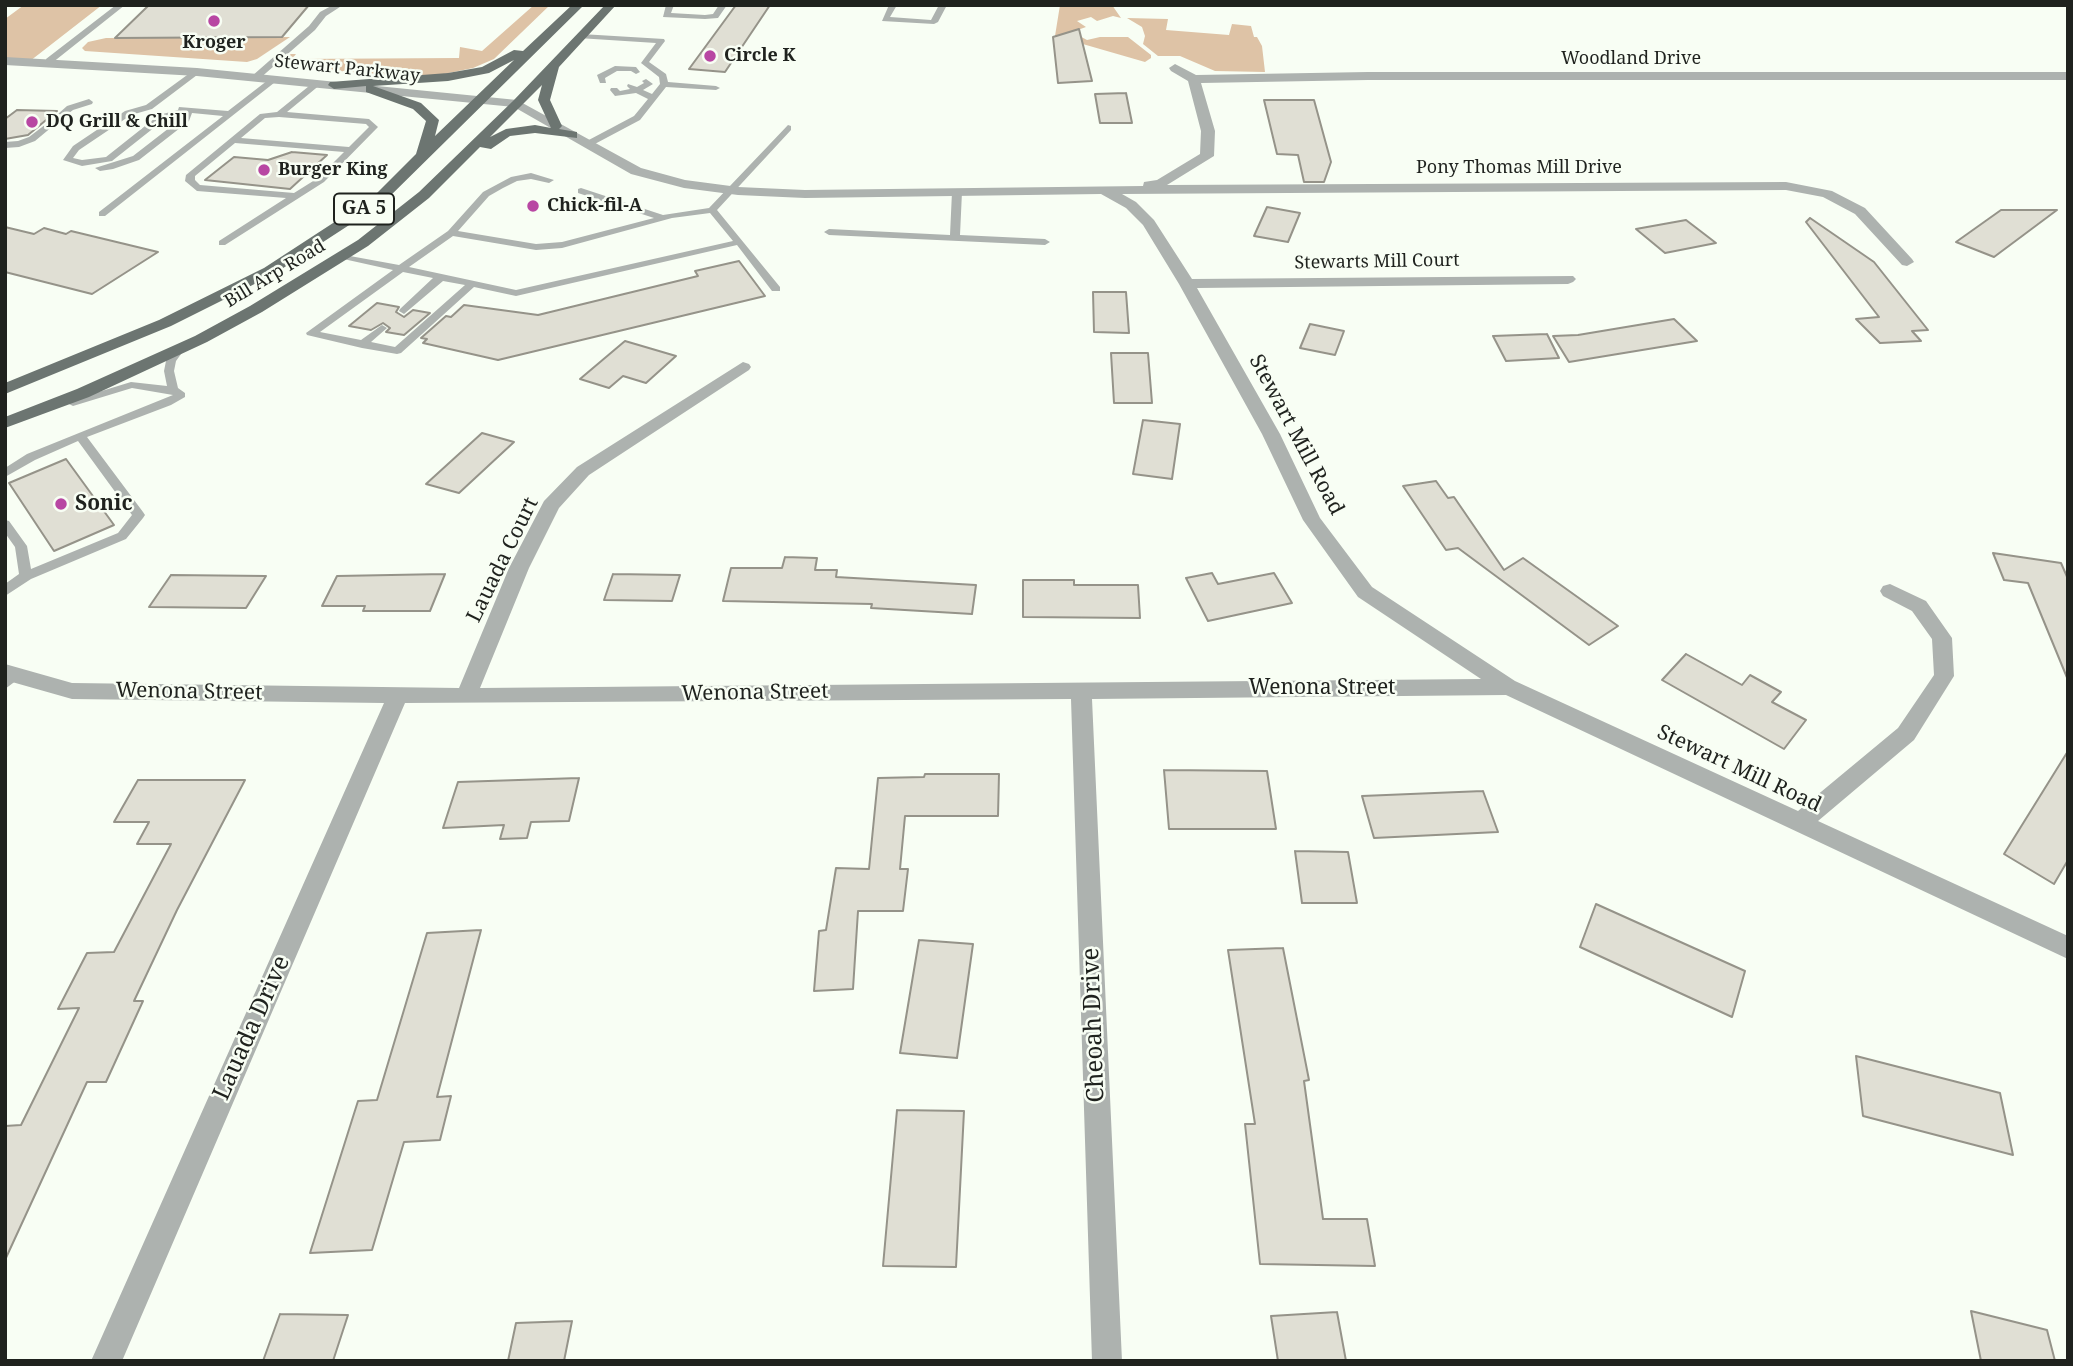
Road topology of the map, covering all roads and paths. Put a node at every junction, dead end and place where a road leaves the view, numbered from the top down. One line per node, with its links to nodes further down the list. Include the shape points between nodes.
1 (121, 5): 12 (lane)
2 (339, 5): 20 (lane, via 323,14)
3 (579, 5): 10 (main road, Bill Arp Road / GA 5)
4 (611, 5): 9 (main road, Bill Arp Road / GA 5)
5 (670, 5): 6 (lane, via 666,15 705,17 715,16)
6 (723, 5)
7 (893, 5): 8 (lane, via 886,19 934,22)
8 (943, 5)
9 (581, 36): 13 (main road, Bill Arp Road / GA 5); 14 (lane, via 661,41)
10 (541, 41): 27 (main road, via 485,70); 33 (main road, Bill Arp Road / GA 5)
11 (5, 61): 12 (street, Stewart Parkway)
12 (49, 61): 16 (street, Stewart Parkway)
13 (554, 63): 35 (main road, Bill Arp Road / GA 5); 43 (main road, via 544,100)
14 (645, 63): 17 (lane); 26 (lane, via 663,76)
15 (1175, 68): 22 (street)
16 (197, 72): 20 (street, Stewart Parkway); 36 (lane)
17 (617, 72): 18 (lane); 23 (lane, via 600,77)
18 (636, 72)
19 (2068, 76): 22 (street, Woodland Drive)
20 (255, 78): 21 (street, Stewart Parkway)
21 (275, 79): 25 (street, Stewart Parkway); 39 (lane)
22 (1194, 79): 51 (street, via 1208,131 1207,156 1161,183)
23 (603, 81)
24 (646, 81): 28 (lane, via 649,84)
25 (317, 83): 27 (street, Stewart Parkway); 40 (lane)
26 (664, 84): 29 (lane); 32 (lane)
27 (334, 85): 30 (street, Stewart Parkway)
28 (634, 88): 31 (lane, via 618,94); 32 (lane)
29 (716, 88)
30 (370, 89): 33 (street, Stewart Parkway); 48 (main road, via 417,106 433,120)
31 (614, 90)
32 (653, 98): 45 (lane, via 637,118)
33 (478, 100): 35 (street, Stewart Parkway); 48 (main road, Bill Arp Road / GA 5)
34 (89, 102): 38 (lane)
35 (517, 104): 43 (street); 55 (main road, Bill Arp Road / GA 5)
36 (149, 107): 37 (lane); 49 (lane, via 128,113 76,148 67,160)
37 (188, 109): 39 (lane); 49 (lane, via 162,117 109,159); 49 (lane, via 186,120 136,158 110,167 82,169)
38 (62, 114)
39 (231, 114): 58 (lane)
40 (279, 114): 44 (lane, via 263,116); 47 (lane, via 369,122 374,127)
41 (50, 124): 46 (lane, via 32,139)
42 (788, 128): 53 (lane)
43 (564, 130): 45 (street); 55 (main road, via 534,128 506,133)
44 (233, 140): 47 (lane); 56 (lane, via 191,175 197,188)
45 (589, 144): 53 (street, via 636,171)
46 (5, 145)
47 (351, 150): 56 (lane, via 321,180)
48 (423, 155): 79 (main road, Bill Arp Road / GA 5, via 378,200 269,271 165,323)
49 (82, 163)
50 (549, 180): 61 (lane, via 531,176 500,186 486,194)
51 (1104, 190): 54 (street); 67 (street, Pony Thomas Mill Drive, via 1786,186 1827,194 1860,211); 72 (street, Stewart Mill Road, via 1131,205 1149,223)
52 (581, 191): 59 (lane)
53 (732, 191): 54 (street); 57 (lane)
54 (957, 192): 62 (lane)
55 (424, 195): 66 (main road, Bill Arp Road / GA 5)
56 (295, 196): 65 (lane)
57 (712, 211): 59 (lane); 63 (lane)
58 (102, 214)
59 (664, 218): 61 (lane, via 537,247)
60 (829, 232): 62 (lane)
61 (451, 233): 68 (lane)
62 (955, 238): 64 (lane)
63 (740, 242): 71 (lane, via 516,293); 73 (lane)
64 (1045, 242)
65 (222, 243)
66 (342, 256): 68 (lane); 77 (main road, Bill Arp Road / GA 5)
67 (1907, 262)
68 (403, 269): 69 (lane); 76 (lane, via 311,333)
69 (441, 277): 71 (lane); 74 (lane)
70 (1567, 279): 72 (street, Stewarts Mill Court)
71 (472, 284): 76 (lane, via 397,351)
72 (1187, 284): 89 (street, Stewart Mill Road, via 1271,434 1312,520 1365,592)
73 (776, 289)
74 (404, 311)
75 (382, 328): 76 (lane)
76 (362, 345)
77 (178, 350): 80 (lane, via 169,371); 81 (main road, Bill Arp Road / GA 5)
78 (743, 367): 92 (street, Lauada Court, via 583,471 551,505 519,568)
79 (5, 389)
80 (173, 390): 81 (lane, via 131,385); 82 (lane, via 181,395)
81 (5, 425)
82 (80, 436): 83 (lane); 85 (lane, via 139,514 122,536)
83 (5, 473)
84 (5, 524): 85 (lane, via 21,547)
85 (26, 576): 86 (lane)
86 (5, 590)
87 (1890, 591): 93 (street, via 1919,606 1942,638 1944,676 1906,734)
88 (8, 678): 91 (street, Wenona Street, via 72,691)
89 (1508, 687): 90 (street, Wenona Street); 93 (street, Stewart Mill Road)
90 (1081, 690): 92 (street, Wenona Street); 96 (street, Cheoah Drive)
91 (397, 695): 92 (street, Wenona Street); 95 (street, Lauada Drive)
92 (466, 696)
93 (1801, 822): 94 (street, Stewart Mill Road)
94 (2068, 948)
95 (106, 1361)
96 (1107, 1361)

